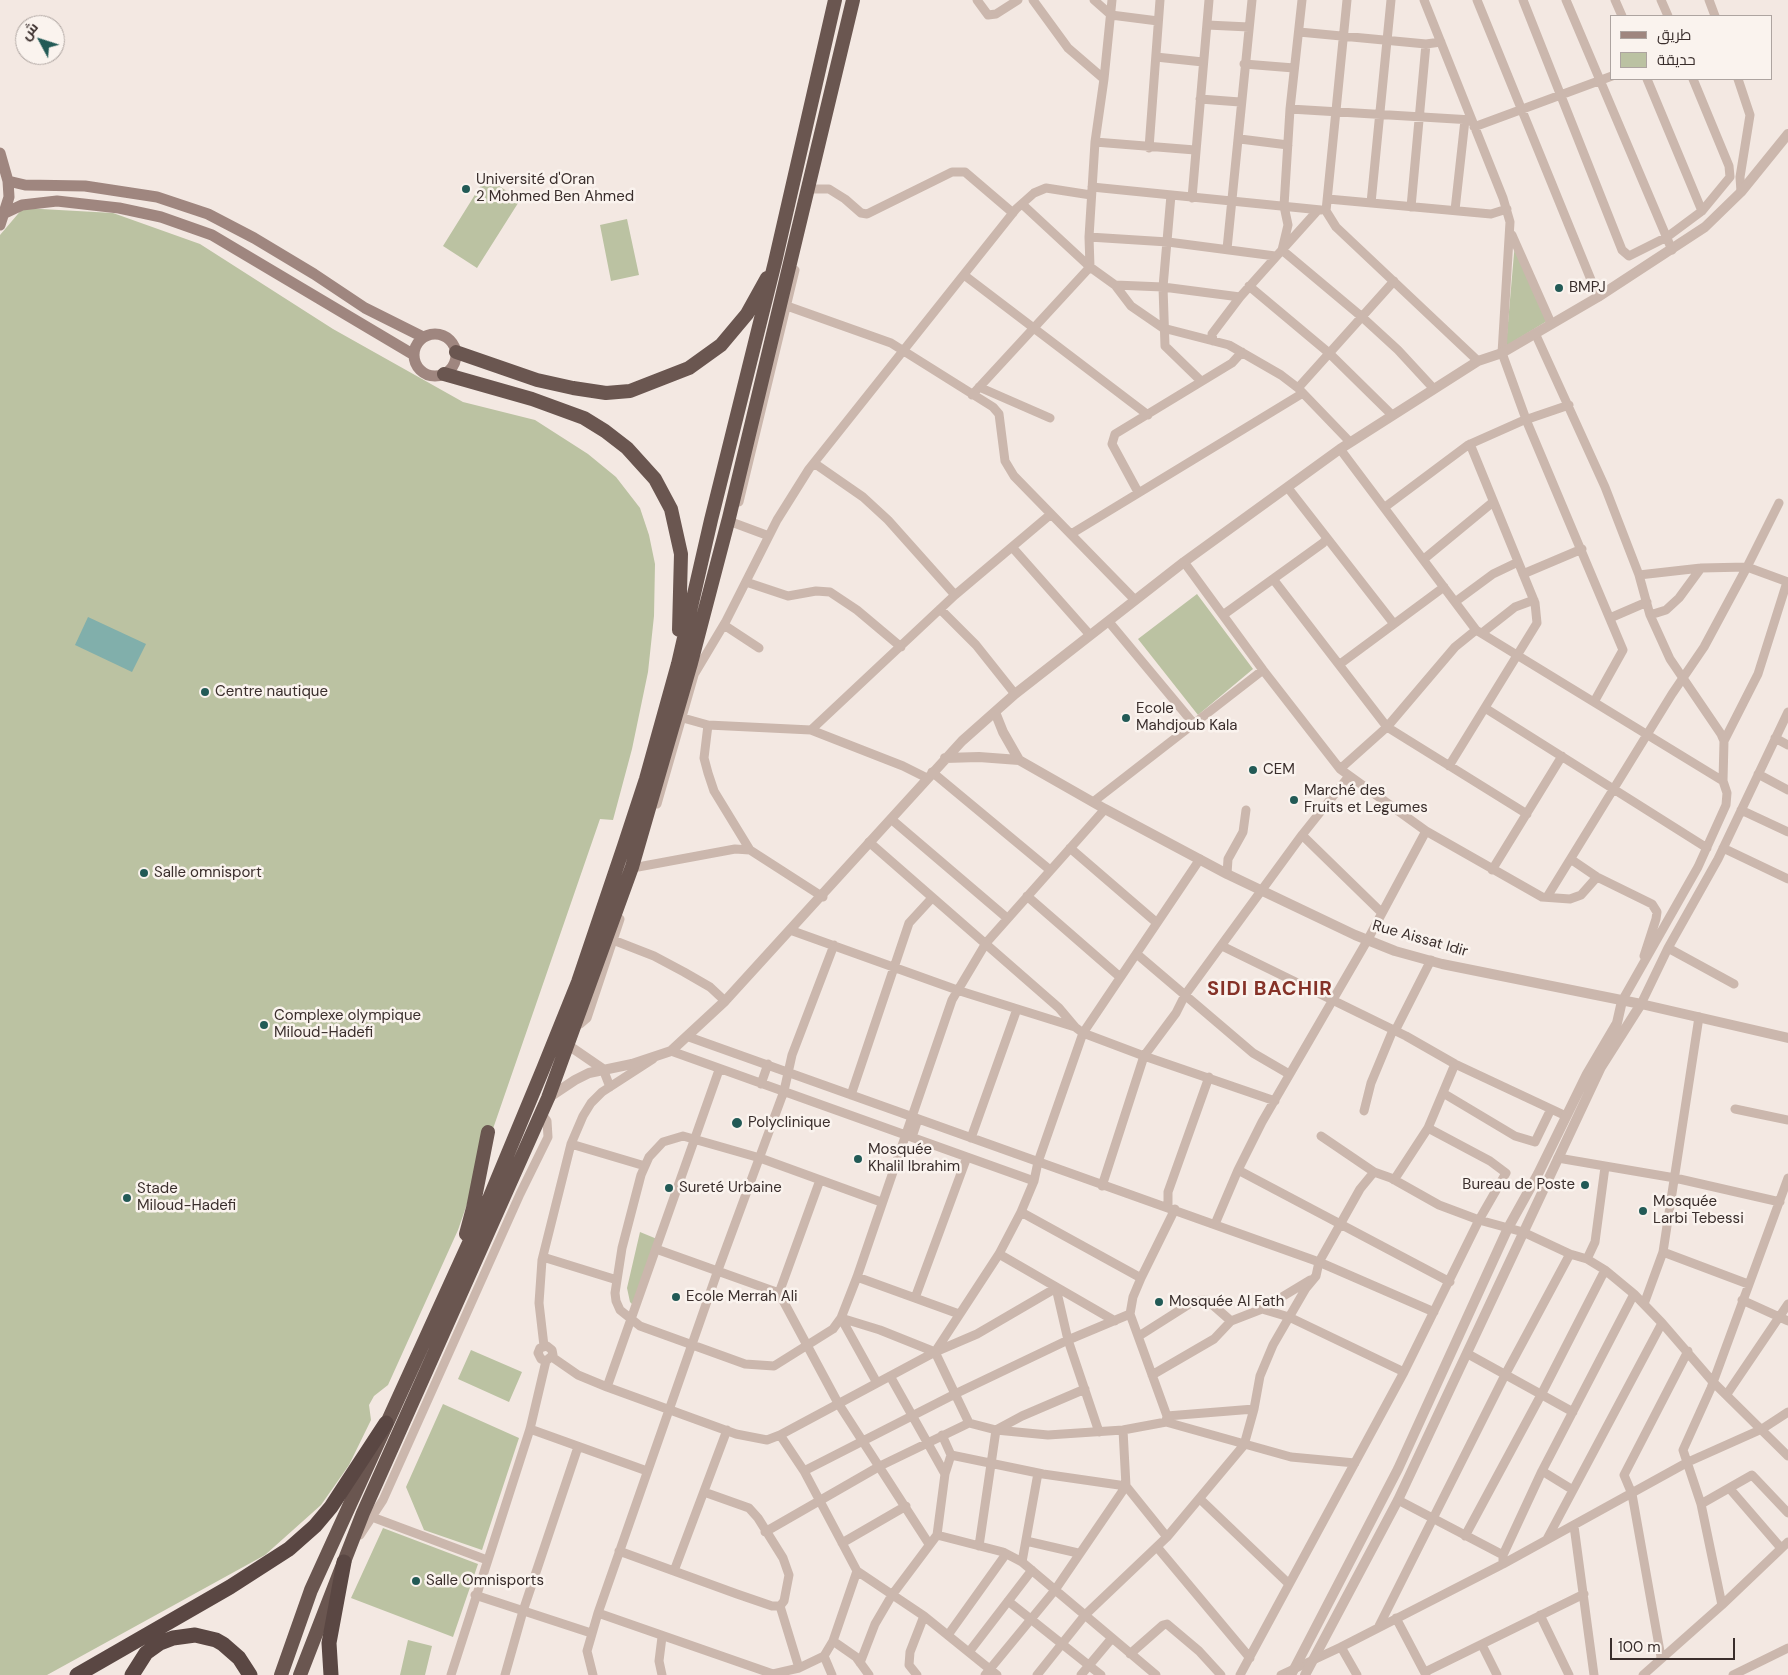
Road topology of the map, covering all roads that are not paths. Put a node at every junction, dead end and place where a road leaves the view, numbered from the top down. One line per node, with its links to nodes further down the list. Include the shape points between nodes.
1 (836, 0): 85 (highway)
2 (853, 0): 60 (highway)
3 (978, 0): 4 (street, via 988,16)
4 (1018, 0)
5 (1033, 0): 38 (street, via 1068,48)
6 (1094, 0): 21 (street)
7 (1112, 0): 21 (street)
8 (1160, 0): 25 (street)
9 (1209, 0): 26 (street)
10 (1252, 0): 27 (street)
11 (1302, 0): 28 (street)
12 (1347, 0): 29 (street)
13 (1391, 0): 30 (street)
14 (1424, 0): 31 (street)
15 (1477, 0): 47 (street)
16 (1522, 0): 43 (street)
17 (1566, 0): 42 (street)
18 (1615, 0): 22 (street)
19 (1661, 0): 23 (street)
20 (1708, 0): 24 (street)
21 (1111, 15): 25 (street); 38 (street)
22 (1622, 15)
23 (1668, 15)
24 (1715, 15)
25 (1158, 22): 33 (street)
26 (1207, 25): 27 (street); 34 (street)
27 (1249, 27): 35 (street)
28 (1299, 32): 29 (street); 36 (street)
29 (1344, 36): 30 (street); 48 (street)
30 (1387, 39): 32 (street); 49 (street)
31 (1441, 42): 32 (street); 51 (street)
32 (1426, 44): 50 (street)
33 (1156, 57): 34 (street); 56 (street)
34 (1203, 62): 44 (street)
35 (1244, 64): 36 (street); 45 (street)
36 (1294, 68): 46 (street)
37 (1610, 77): 42 (street)
38 (1104, 79): 54 (street)
39 (1647, 80): 74 (street)
40 (1693, 80): 74 (street, via 1730,171 1726,184)
41 (1738, 80): 62 (street, via 1750,115)
42 (1601, 81): 43 (street); 80 (street)
43 (1561, 94): 47 (street); 80 (street, via 1622,250 1633,256)
44 (1200, 99): 45 (street); 57 (street)
45 (1240, 102): 53 (street)
46 (1290, 109): 48 (street); 55 (street)
47 (1522, 110): 51 (street); 93 (street)
48 (1336, 111): 49 (street); 65 (street)
49 (1380, 115): 50 (street); 68 (street)
50 (1418, 117): 51 (street); 70 (street)
51 (1470, 122): 71 (street); 73 (street)
52 (1788, 134): 62 (street)
53 (1240, 139): 55 (street); 66 (street)
54 (1094, 142): 56 (street); 61 (street)
55 (1288, 145): 69 (street)
56 (1149, 148): 57 (street)
57 (1195, 150): 64 (street)
58 (0, 153): 59 (main road)
59 (8, 181): 75 (main road); 100 (main road, via 25,185 85,186 148,196 208,214 254,238 366,308)
60 (812, 185): 76 (street, via 828,189 867,214 945,175 965,172); 94 (street); 245 (highway, via 780,299 729,518 658,780 632,867)
61 (1092, 191): 63 (street); 67 (street, via 1046,188); 79 (street)
62 (1740, 192): 83 (street, via 1709,224)
63 (1171, 195): 64 (street); 81 (street)
64 (1192, 198): 66 (street)
65 (1328, 199): 68 (street); 72 (street)
66 (1234, 200): 69 (street); 82 (street)
67 (1022, 204): 76 (street); 86 (street)
68 (1371, 204): 70 (street)
69 (1284, 206): 72 (street); 84 (street, via 1288,225)
70 (1411, 206): 73 (street)
71 (1507, 209): 73 (street, via 1492,214); 78 (street)
72 (1322, 210): 84 (street); 88 (street)
73 (1455, 210)
74 (1702, 212): 80 (street)
75 (5, 213): 77 (main road); 107 (main road, via 22,205 57,201 119,208 161,217 212,235)
76 (1013, 214): 87 (street)
77 (0, 225)
78 (1511, 232): 96 (street); 106 (street)
79 (1089, 237): 81 (street); 86 (street)
80 (1666, 237): 83 (street)
81 (1168, 242): 82 (street); 91 (street)
82 (1227, 249): 84 (street)
83 (1672, 250): 93 (street)
84 (1279, 253): 90 (street); 95 (street)
85 (776, 262): 103 (highway, via 747,314 721,345 689,368 630,391 606,393 537,380); 164 (highway)
86 (1090, 267): 89 (street); 97 (street)
87 (964, 275): 97 (street); 102 (street)
88 (1394, 281): 95 (street); 108 (street)
89 (1115, 285): 91 (street); 98 (street, via 1131,306)
90 (1250, 286): 92 (street); 105 (street)
91 (1163, 288): 92 (street); 98 (street)
92 (1240, 297): 101 (street, via 1212,334)
93 (1598, 297): 96 (street)
94 (787, 306): 102 (street, via 870,334); 130 (street)
95 (1362, 317): 105 (street); 112 (street)
96 (1552, 324): 99 (street)
97 (1035, 328): 111 (street); 117 (street)
98 (1163, 328): 101 (street); 110 (street, via 1165,346)
99 (1535, 333): 106 (street); 115 (street)
100 (423, 337): 103 (main road, via 444,335); 107 (main road, via 416,345)
101 (1213, 341): 104 (street)
102 (903, 350): 114 (street); 123 (street)
103 (456, 352): 109 (main road, via 455,362)
104 (1242, 352): 110 (street, via 1232,363); 113 (street)
105 (1329, 353): 113 (street); 116 (street)
106 (1502, 353): 108 (street); 119 (street)
107 (414, 355): 109 (main road, via 424,373)
108 (1478, 361): 112 (street)
109 (444, 374): 164 (highway, via 532,398 584,418 626,448 655,478 672,509 681,554)
110 (1201, 381): 117 (street)
111 (978, 387): 114 (street); 118 (street)
112 (1434, 389): 116 (street)
113 (1300, 391): 120 (street); 125 (street)
114 (972, 395): 129 (street, via 996,410 1005,461)
115 (1569, 405): 119 (street); 142 (street)
116 (1391, 414): 120 (street)
117 (1148, 415): 125 (street, via 1115,434 1112,444)
118 (1050, 418)
119 (1526, 419): 121 (street); 135 (street)
120 (1350, 442): 122 (street)
121 (1470, 444): 126 (street); 128 (street)
122 (1340, 449): 124 (street); 128 (street)
123 (814, 463): 132 (street); 147 (street, via 863,497 888,520)
124 (1288, 488): 133 (street); 137 (street)
125 (1138, 492): 131 (street)
126 (1493, 502): 136 (street); 138 (street)
127 (1779, 503): 139 (street)
128 (1385, 508): 136 (street)
129 (1051, 514): 131 (street); 134 (street)
130 (734, 523): 132 (street); 167 (street)
131 (1071, 534): 148 (street)
132 (770, 536): 144 (street)
133 (1327, 538): 143 (street); 157 (street)
134 (1012, 547): 147 (street); 160 (street)
135 (1582, 549): 141 (street); 155 (street)
136 (1424, 559): 146 (street)
137 (1184, 562): 148 (street); 153 (street)
138 (1518, 562): 141 (street); 150 (street, via 1494,574)
139 (1747, 567): 140 (street); 145 (street); 168 (street, via 1704,648)
140 (1700, 568): 142 (street); 154 (street, via 1679,598 1666,610)
141 (1523, 574): 149 (street)
142 (1639, 575): 151 (street)
143 (1273, 579): 153 (street); 165 (street)
144 (746, 582): 158 (street); 161 (street, via 788,596 830,592)
145 (1788, 582): 181 (street, via 1758,674)
146 (1444, 587): 150 (street); 157 (street)
147 (955, 595): 152 (street)
148 (1135, 600): 156 (street)
149 (1534, 600): 159 (street, via 1515,607); 163 (street, via 1537,623)
150 (1455, 602): 159 (street)
151 (1647, 602): 154 (street); 155 (street)
152 (940, 609): 161 (street); 169 (street, via 976,645)
153 (1223, 615): 166 (street)
154 (1650, 615): 168 (street, via 1670,659)
155 (1610, 618): 170 (street, via 1623,650)
156 (1109, 622): 160 (street); 175 (street)
157 (1394, 624): 165 (street)
158 (724, 625): 162 (street); 167 (street)
159 (1479, 631): 163 (street); 177 (street, via 1455,647)
160 (1090, 635): 169 (street)
161 (901, 647): 178 (street)
162 (759, 648)
163 (1517, 656): 170 (street); 171 (street)
164 (678, 664): 325 (highway, via 646,779 578,982 489,1199)
165 (1340, 664): 177 (street)
166 (1263, 670): 175 (street); 187 (street)
167 (695, 673): 174 (street)
168 (1683, 678): 179 (street); 181 (street)
169 (1015, 694): 172 (street)
170 (1594, 702): 179 (street)
171 (1485, 708): 183 (street); 186 (street)
172 (996, 712): 184 (street); 185 (street, via 1002,732)
173 (1788, 712): 180 (street)
174 (684, 718): 176 (street); 210 (street)
175 (1194, 724): 194 (street)
176 (708, 725): 178 (street); 207 (street, via 704,758 714,791)
177 (1387, 727): 186 (street); 187 (street)
178 (811, 730): 189 (street)
179 (1647, 736): 191 (street); 192 (street)
180 (1775, 738): 182 (street); 188 (street)
181 (1724, 741): 191 (street)
182 (1788, 745)
183 (1562, 756): 192 (street); 198 (street)
184 (945, 758): 185 (street); 189 (street)
185 (1019, 760): 194 (street, Rue Aissat Idir)
186 (1448, 766): 198 (street)
187 (1340, 769): 190 (street)
188 (1758, 774): 193 (street); 197 (street)
189 (930, 775): 199 (street); 211 (street)
190 (1349, 776): 200 (street); 202 (street)
191 (1723, 781): 205 (street, via 1726,805)
192 (1614, 790): 205 (street); 209 (street)
193 (1788, 790)
194 (1093, 802): 195 (street, Rue Aissat Idir)
195 (1105, 809): 204 (street); 208 (street, Rue Aissat Idir)
196 (1246, 810): 213 (street, via 1243,832 1228,859)
197 (1741, 810): 201 (street); 206 (street)
198 (1527, 814): 212 (street)
199 (891, 819): 203 (street); 222 (street)
200 (1426, 832): 212 (street); 221 (street)
201 (1788, 832)
202 (1302, 835): 216 (street); 221 (street)
203 (869, 842): 218 (street); 220 (street)
204 (1070, 848): 211 (street); 223 (street)
205 (1707, 848): 233 (street)
206 (1723, 848): 215 (street); 230 (street)
207 (750, 850): 210 (street, via 735,849); 218 (street)
208 (1200, 859): 213 (street, Rue Aissat Idir); 223 (street)
209 (1572, 860): 214 (street); 219 (street)
210 (638, 867): 225 (street)
211 (1050, 870): 217 (street)
212 (1492, 870): 219 (street)
213 (1227, 874): 216 (street, Rue Aissat Idir)
214 (1598, 877): 219 (street, via 1581,895 1570,900); 233 (street, via 1652,904 1657,912)
215 (1788, 879)
216 (1264, 890): 226 (street, Rue Aissat Idir); 229 (street)
217 (1027, 896): 222 (street); 235 (street)
218 (822, 897): 224 (street)
219 (1547, 897)
220 (932, 898): 228 (street); 234 (street, via 909,923)
221 (1382, 913): 226 (street)
222 (1007, 918): 228 (street)
223 (1157, 923): 231 (street)
224 (790, 930): 227 (street); 240 (street)
225 (613, 940): 240 (street, via 684,972 710,987); 245 (street, via 587,1018 580,1024)
226 (1367, 941): 232 (street, Rue Aissat Idir); 239 (street)
227 (834, 945): 234 (street); 258 (street)
228 (985, 945): 237 (street); 246 (street, via 1059,1008)
229 (1222, 946): 238 (street); 239 (street)
230 (1668, 948): 236 (street); 242 (street)
231 (1138, 954): 235 (street); 238 (street)
232 (1431, 960): 241 (street, Rue Aissat Idir); 247 (street)
233 (1643, 963): 241 (street)
234 (894, 967): 237 (street); 265 (street)
235 (1120, 977): 246 (street)
236 (1734, 984)
237 (958, 990): 243 (street); 273 (street)
238 (1185, 995): 253 (street, via 1176,1014); 259 (street, via 1253,1053)
239 (1332, 1000): 247 (street); 259 (street)
240 (725, 1001): 248 (street)
241 (1622, 1001): 242 (street, Rue Aissat Idir); 272 (street, via 1617,1023)
242 (1640, 1004): 244 (street, Rue Aissat Idir); 284 (street, via 1602,1067)
243 (1018, 1009): 246 (street); 279 (street)
244 (1699, 1017): 249 (street, Rue Aissat Idir); 290 (street)
245 (574, 1024): 250 (highway)
246 (1079, 1030): 253 (street); 285 (street)
247 (1394, 1030): 255 (street); 270 (street, via 1371,1083)
248 (689, 1037): 251 (street); 254 (street)
249 (1788, 1038)
250 (568, 1045): 256 (street); 266 (highway)
251 (671, 1051): 252 (street); 257 (street)
252 (657, 1056): 256 (street); 262 (street)
253 (1144, 1056): 260 (street); 295 (street)
254 (768, 1064): 258 (street); 261 (street)
255 (1455, 1064): 264 (street); 268 (street)
256 (603, 1069): 262 (street); 266 (street, via 575,1080)
257 (719, 1070): 261 (street); 280 (street)
258 (788, 1072): 263 (street); 265 (street)
259 (1289, 1074): 267 (street)
260 (1210, 1077): 267 (street); 298 (street, via 1168,1192)
261 (761, 1084): 263 (street)
262 (610, 1087): 281 (street, via 591,1103)
263 (784, 1091): 277 (street); 283 (street)
264 (1443, 1093): 268 (street, via 1515,1136 1535,1142); 275 (street)
265 (851, 1095): 273 (street)
266 (548, 1098): 271 (highway)
267 (1275, 1101): 288 (street)
268 (1551, 1109): 272 (street)
269 (1735, 1109): 274 (street)
270 (1364, 1111)
271 (541, 1113): 403 (street, via 547,1121 548,1137 383,1500); 420 (highway)
272 (1566, 1116): 303 (street)
273 (914, 1118): 277 (street); 279 (street)
274 (1788, 1120)
275 (1428, 1128): 293 (street); 300 (street, via 1506,1172)
276 (488, 1132): 325 (highway, via 473,1208)
277 (908, 1136): 282 (street); 297 (street)
278 (1321, 1136): 289 (street)
279 (971, 1138): 285 (street)
280 (695, 1140): 283 (street); 286 (street, via 683,1136 663,1142); 305 (street)
281 (572, 1144): 286 (street); 347 (street, via 542,1260 539,1303 544,1346 540,1348 539,1355)
282 (967, 1156): 294 (street); 323 (street)
283 (760, 1158): 292 (street); 312 (street)
284 (1558, 1158): 287 (street); 304 (street)
285 (1038, 1162): 294 (street); 295 (street)
286 (645, 1166): 317 (street, via 622,1248)
287 (1605, 1167): 290 (street); 310 (street, via 1595,1242)
288 (1238, 1170): 301 (street); 302 (street)
289 (1374, 1172): 293 (street); 302 (street)
290 (1675, 1178): 296 (street); 306 (street)
291 (1788, 1178): 296 (street)
292 (820, 1180): 297 (street); 321 (street)
293 (1394, 1180): 300 (street, via 1439,1204)
294 (1034, 1181): 299 (street)
295 (1102, 1186): 298 (street)
296 (1783, 1199): 319 (street)
297 (881, 1202): 315 (street)
298 (1171, 1208): 301 (street); 316 (street)
299 (1021, 1212): 307 (street); 316 (street)
300 (1480, 1220): 303 (street); 318 (street)
301 (1215, 1224): 311 (street)
302 (1339, 1225): 311 (street); 318 (street)
303 (1508, 1228): 304 (street); 461 (street, via 1398,1469)
304 (1523, 1232): 308 (street); 346 (street)
305 (656, 1249): 312 (street); 335 (street)
306 (1663, 1252): 319 (street); 326 (street)
307 (999, 1254): 320 (street); 330 (street)
308 (1570, 1254): 310 (street); 350 (street)
309 (546, 1258): 317 (street)
310 (1587, 1259): 313 (street)
311 (1319, 1262): 314 (street); 329 (street)
312 (718, 1270): 321 (street); 342 (street)
313 (1605, 1270): 322 (street); 358 (street)
314 (1316, 1276): 328 (street); 334 (street)
315 (857, 1277): 323 (street); 333 (street)
316 (1141, 1278): 331 (street)
317 (617, 1280): 335 (street, via 616,1301)
318 (1450, 1282): 329 (street)
319 (1748, 1284): 324 (street)
320 (1056, 1288): 338 (street); 341 (street); 345 (street, via 977,1334)
321 (779, 1293): 343 (street)
322 (1634, 1294): 326 (street); 363 (street)
323 (915, 1298): 330 (street)
324 (1742, 1300): 332 (street); 352 (street)
325 (443, 1301): 367 (highway)
326 (1644, 1304): 339 (street)
327 (1788, 1304): 332 (street)
328 (1262, 1309): 334 (street); 336 (street)
329 (1434, 1312): 348 (street)
330 (959, 1314): 345 (street)
331 (1130, 1314): 338 (street); 340 (street)
332 (1779, 1316): 337 (street); 357 (street)
333 (841, 1318): 343 (street, via 833,1329); 345 (street); 353 (street)
334 (1289, 1318): 348 (street); 361 (street, via 1260,1376)
335 (631, 1320): 342 (street); 354 (street)
336 (1232, 1321): 340 (street, via 1207,1300 1202,1300 1191,1302); 349 (street, via 1214,1339)
337 (1788, 1321)
338 (1115, 1322): 341 (street)
339 (1662, 1323): 344 (street); 394 (street)
340 (1139, 1336): 349 (street)
341 (1068, 1340): 355 (street); 356 (street)
342 (692, 1345): 343 (street, via 746,1364 774,1366); 362 (street)
343 (808, 1345): 359 (street)
344 (1688, 1351): 352 (street); 396 (street, via 1624,1476)
345 (935, 1352): 351 (street); 356 (street)
346 (1468, 1354): 350 (street); 399 (street)
347 (549, 1359): 354 (street); 369 (street)
348 (1404, 1372): 384 (street)
349 (1152, 1375): 366 (street)
350 (1505, 1375): 358 (street); 404 (street)
351 (890, 1376): 353 (street); 365 (street)
352 (1713, 1382): 357 (street); 383 (street, via 1683,1450)
353 (877, 1383): 359 (street)
354 (607, 1387): 362 (street)
355 (1085, 1389): 372 (street); 374 (street)
356 (957, 1393): 365 (street); 368 (street)
357 (1728, 1394): 370 (street)
358 (1541, 1395): 363 (street); 408 (street)
359 (838, 1403): 375 (street); 377 (street)
360 (1788, 1404): 370 (street)
361 (1254, 1409): 366 (street); 379 (street)
362 (670, 1410): 371 (street); 387 (street)
363 (1573, 1412): 389 (street)
364 (1788, 1412): 370 (street)
365 (912, 1417): 377 (street); 378 (street)
366 (1167, 1419): 373 (street); 379 (street)
367 (386, 1423): 464 (highway, via 331,1507 289,1549); 467 (highway, via 311,1590)
368 (969, 1423): 372 (street); 376 (street)
369 (530, 1429): 380 (street); 421 (street)
370 (1762, 1429): 382 (street); 383 (street)
371 (727, 1430): 375 (street, via 767,1440); 395 (street)
372 (996, 1430): 374 (street, via 1048,1435); 385 (street)
373 (1122, 1430): 374 (street); 392 (street)
374 (1099, 1432)
375 (780, 1435): 388 (street)
376 (942, 1435): 378 (street); 381 (street)
377 (863, 1442): 386 (street); 388 (street)
378 (927, 1443): 386 (street); 391 (street)
379 (1244, 1445): 384 (street, via 1291,1456); 397 (street)
380 (578, 1447): 387 (street); 435 (street)
381 (950, 1456): 385 (street); 391 (street)
382 (1788, 1456)
383 (1688, 1462): 396 (street); 400 (street)
384 (1355, 1463): 427 (street)
385 (991, 1464): 390 (street); 415 (street)
386 (880, 1466): 398 (street); 401 (street)
387 (647, 1471): 417 (street)
388 (804, 1471): 398 (street)
389 (1542, 1471): 394 (street); 422 (street)
390 (1038, 1473): 392 (street); 411 (street)
391 (945, 1474): 407 (street)
392 (1126, 1486): 409 (street); 418 (street)
393 (1730, 1489): 400 (street); 402 (street, via 1752,1475); 414 (street)
394 (1573, 1490): 410 (street)
395 (704, 1492): 406 (street, via 749,1508); 425 (street)
396 (1632, 1494): 405 (street); 455 (street)
397 (1200, 1499): 409 (street); 427 (street)
398 (819, 1500): 406 (street); 412 (street)
399 (1398, 1500): 404 (street); 457 (street)
400 (1701, 1504): 433 (street)
401 (906, 1506): 412 (street); 413 (street)
402 (1788, 1513)
403 (372, 1517): 420 (street); 421 (street)
404 (1432, 1518): 408 (street); 442 (street)
405 (1574, 1526): 410 (street); 429 (street)
406 (765, 1532): 434 (street, via 783,1558 788,1575 784,1601)
407 (937, 1535): 413 (street); 415 (street)
408 (1465, 1536): 422 (street)
409 (1167, 1537): 416 (street)
410 (1547, 1540): 422 (street)
411 (1026, 1542): 418 (street); 423 (street)
412 (842, 1543): 426 (street)
413 (929, 1544): 431 (street)
414 (1784, 1545): 433 (street)
415 (979, 1546): 419 (street)
416 (1156, 1547): 437 (street); 456 (street)
417 (619, 1551): 425 (street); 436 (street)
418 (1078, 1553): 428 (street)
419 (1006, 1554): 423 (street); 444 (street)
420 (345, 1558): 468 (highway); 469 (highway, via 329,1643)
421 (487, 1560): 430 (street)
422 (1503, 1560): 441 (street)
423 (1022, 1562): 424 (street)
424 (1032, 1570): 428 (street); 432 (street)
425 (674, 1571): 434 (street, via 759,1602)
426 (857, 1571): 431 (street); 447 (street)
427 (1289, 1584): 456 (street)
428 (1055, 1590): 437 (street); 440 (street)
429 (1584, 1594): 439 (street); 489 (street)
430 (475, 1595): 435 (street); 470 (street)
431 (892, 1595): 438 (street); 458 (street, via 875,1624)
432 (1008, 1601): 440 (street); 452 (street)
433 (1722, 1605): 455 (street)
434 (780, 1606): 460 (street)
435 (523, 1611): 443 (street); 471 (street)
436 (598, 1613): 443 (street); 445 (street)
437 (1086, 1615): 446 (street); 448 (street)
438 (924, 1616): 444 (street); 477 (street, via 910,1652 909,1665)
439 (1540, 1616): 449 (street); 488 (street)
440 (1031, 1618): 448 (street); 462 (street)
441 (1396, 1618): 442 (street); 463 (street)
442 (1379, 1626): 450 (street)
443 (591, 1633): 472 (street, via 587,1651)
444 (948, 1635): 452 (street)
445 (662, 1636): 473 (street); 474 (street)
446 (1112, 1638): 453 (street); 459 (street)
447 (833, 1642): 454 (street); 458 (street, via 850,1652)
448 (1062, 1644): 459 (street); 478 (street)
449 (1482, 1645): 463 (street); 487 (street)
450 (1341, 1647): 457 (street); 486 (street)
451 (1788, 1648): 491 (street)
452 (969, 1652): 462 (street)
453 (1130, 1654): 481 (street); 482 (street, via 1167,1624)
454 (824, 1656): 460 (street); 475 (street)
455 (1661, 1657): 490 (street)
456 (1250, 1658): 483 (street)
457 (1312, 1660): 461 (street); 485 (street)
458 (860, 1663): 476 (street)
459 (1089, 1666): 479 (street); 480 (street)
460 (798, 1668): 474 (street)
461 (1293, 1672): 484 (street)
462 (991, 1673)
463 (1425, 1674)
464 (77, 1675)
465 (132, 1675): 466 (highway, via 146,1654 160,1643 195,1635 224,1644)
466 (250, 1675)
467 (281, 1675)
468 (300, 1675)
469 (331, 1675)
470 (451, 1675)
471 (505, 1675)
472 (593, 1675)
473 (662, 1675)
474 (773, 1675)
475 (832, 1675)
476 (869, 1675)
477 (917, 1675)
478 (1038, 1675)
479 (1081, 1675)
480 (1101, 1675)
481 (1156, 1675)
482 (1221, 1675)
483 (1240, 1675)
484 (1281, 1675)
485 (1305, 1675)
486 (1357, 1675)
487 (1497, 1675)
488 (1569, 1675)
489 (1594, 1675)
490 (1643, 1675)
491 (1733, 1675)

